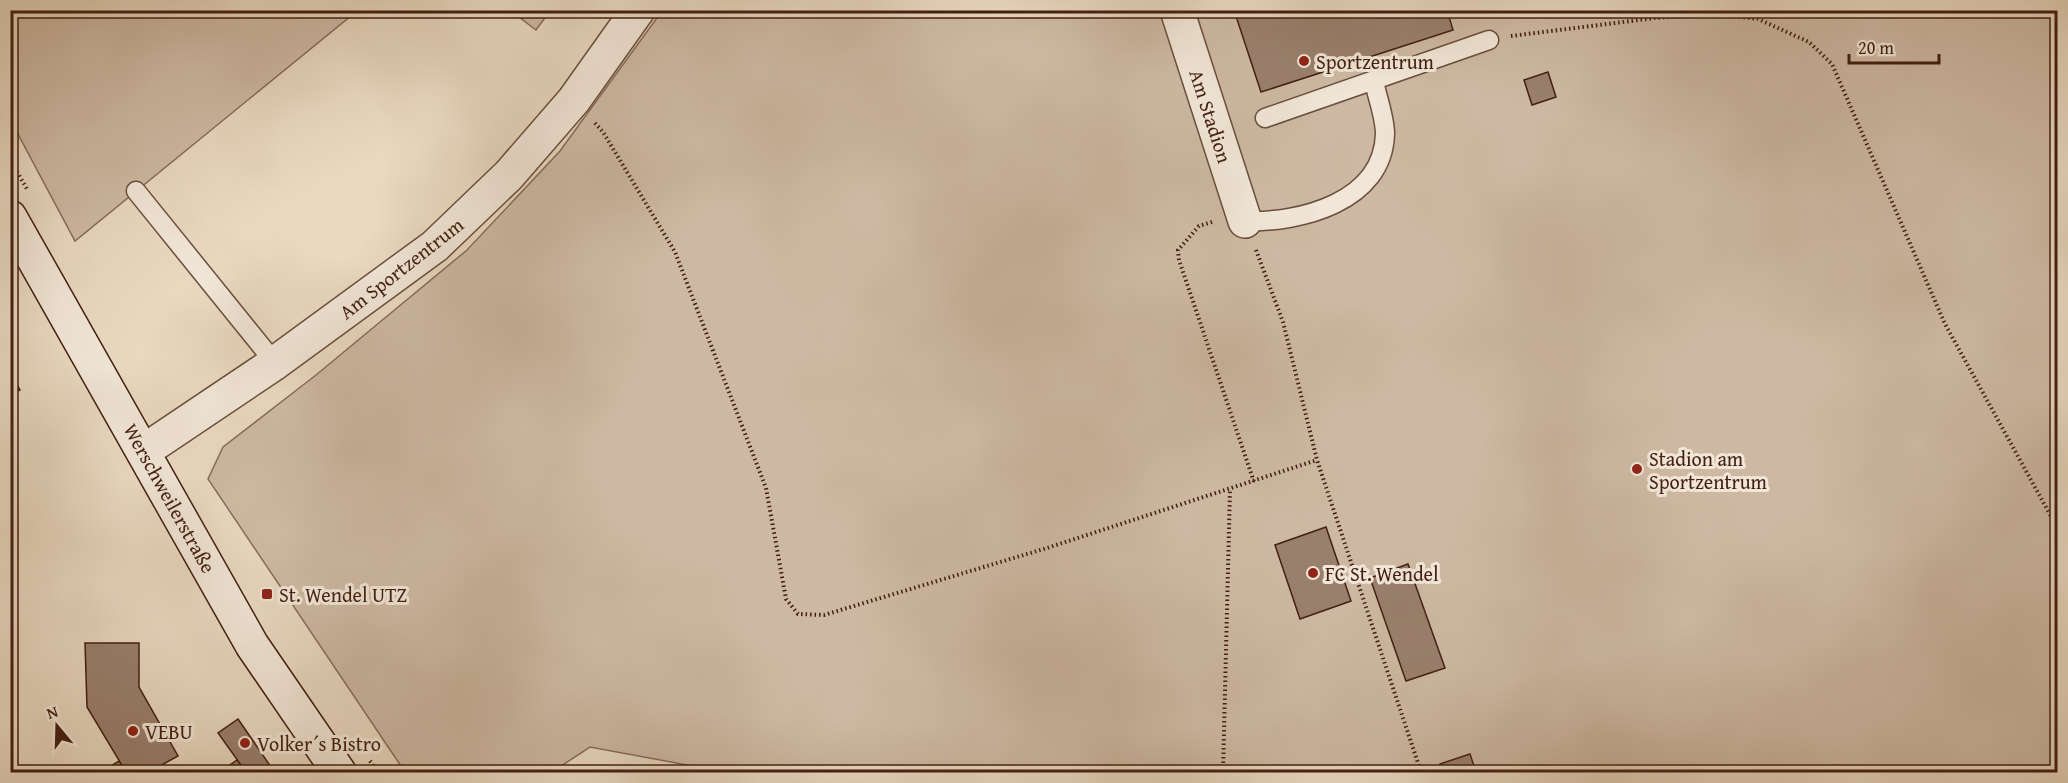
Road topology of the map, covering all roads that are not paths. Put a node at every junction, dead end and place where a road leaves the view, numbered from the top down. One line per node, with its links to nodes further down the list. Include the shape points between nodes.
1 (638, 10): 9 (street, Am Sportzentrum, via 574,100 509,176 435,246)
2 (1177, 10): 8 (street, Am Stadion)
3 (1489, 40): 4 (lane)
4 (1374, 81): 5 (lane); 8 (lane, via 1385,133 1381,159 1364,186 1338,203 1296,216 1268,222)
5 (1265, 118)
6 (136, 191): 9 (lane)
7 (10, 217): 10 (street, Werschweilerstraße)
8 (1245, 221)
9 (275, 363): 10 (street, Am Sportzentrum)
10 (144, 451): 11 (street, Werschweilerstraße, via 252,645)
11 (339, 772)

